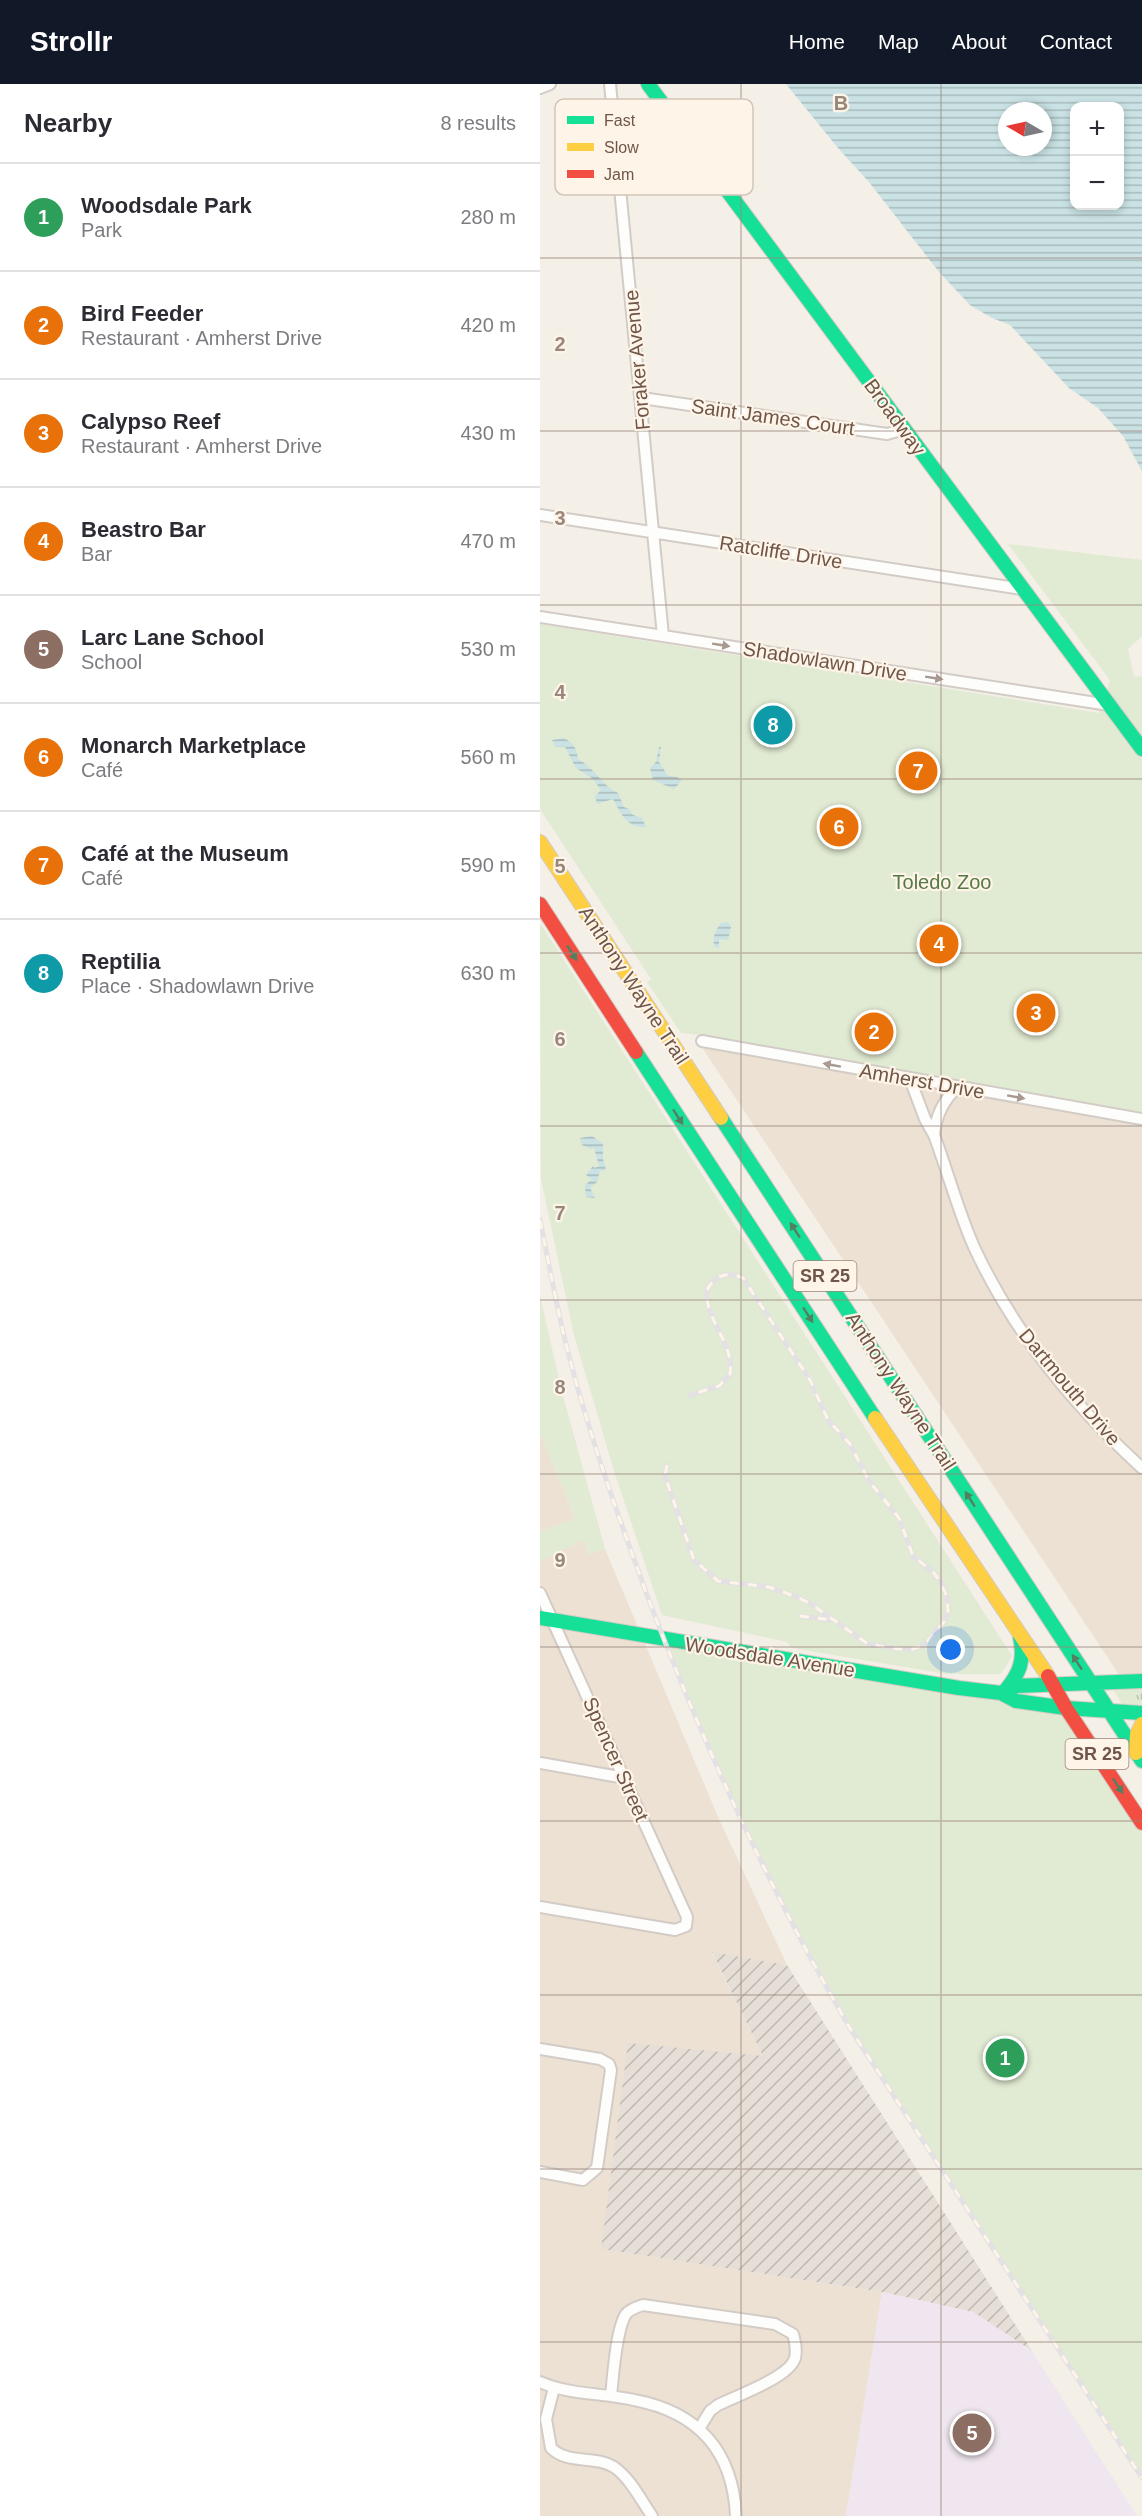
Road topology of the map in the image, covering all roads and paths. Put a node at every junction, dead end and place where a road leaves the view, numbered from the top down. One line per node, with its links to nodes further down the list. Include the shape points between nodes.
1 (550, 84): 4 (street)
2 (610, 84): 5 (street, Foraker Avenue)
3 (648, 84): 6 (main road, Broadway)
4 (540, 88)
5 (612, 99)
6 (659, 99)
7 (621, 195): 9 (street, Foraker Avenue)
8 (731, 195): 10 (main road, Broadway)
9 (642, 398): 10 (street, Saint James Court, via 887,434); 12 (street, Foraker Avenue)
10 (905, 429): 13 (main road, Broadway)
11 (540, 515): 12 (street, Ratcliffe Drive)
12 (652, 531): 13 (street, Ratcliffe Drive); 15 (street, Foraker Avenue)
13 (1022, 589): 16 (main road, Broadway)
14 (540, 617): 15 (street, Shadowlawn Drive)
15 (663, 636): 16 (street, Shadowlawn Drive, one-way to 16)
16 (1109, 705): 17 (main road, Broadway)
17 (1142, 749)
18 (540, 842): 31 (main road, Anthony Wayne Trail / SR 25, one-way to 18)
19 (540, 904): 26 (main road, Anthony Wayne Trail / SR 25, one-way to 26)
20 (702, 1041): 21 (street, Amherst Drive, one-way to 20)
21 (910, 1079): 22 (street, Amherst Drive); 24 (street, Dartmouth Drive)
22 (958, 1087): 23 (street, Amherst Drive, one-way to 23); 24 (street, via 938,1113)
23 (1142, 1119)
24 (934, 1135): 25 (street, Dartmouth Drive, via 974,1246 1022,1333 1109,1438)
25 (1142, 1468)
26 (967, 1555): 29 (main road, Anthony Wayne Trail / SR 25); 31 (main road, via 1000,1587 1037,1644 1061,1671)
27 (540, 1593): 28 (street, Spencer Street)
28 (547, 1619): 33 (main road, Woodsdale Avenue, via 959,1688); 40 (street, Spencer Street)
29 (1019, 1633): 32 (main road, Anthony Wayne Trail / SR 25); 33 (main road, via 1024,1664)
30 (1142, 1681): 31 (main road, Woodsdale Avenue)
31 (1084, 1683): 32 (main road, Woodsdale Avenue); 35 (main road, Anthony Wayne Trail / SR 25)
32 (1053, 1684): 33 (main road, Woodsdale Avenue, via 1016,1686); 34 (main road, Anthony Wayne Trail / SR 25)
33 (1003, 1692): 34 (main road, Woodsdale Avenue, via 1016,1701)
34 (1066, 1708): 35 (main road, Woodsdale Avenue); 41 (main road, Anthony Wayne Trail / SR 25, one-way to 41)
35 (1109, 1711): 36 (main road, Woodsdale Avenue); 38 (main road, Anthony Wayne Trail / SR 25)
36 (1142, 1713)
37 (1142, 1724): 38 (main road, via 1137,1734)
38 (1139, 1757)
39 (540, 1763): 40 (street)
40 (625, 1778): 42 (street, Spencer Street, via 687,1917 686,1926 675,1930)
41 (1142, 1823)
42 (540, 1907)
43 (540, 2049): 44 (street, via 600,2059 609,2064 610,2078 597,2168 583,2180)
44 (540, 2172)
45 (540, 2382): 46 (street)
46 (554, 2388): 47 (street); 49 (street, via 546,2419 551,2448 564,2456 614,2467)
47 (611, 2396): 48 (street, via 677,2413); 48 (street, via 621,2326 635,2307 775,2324 793,2334 795,2355 788,2368 718,2405)
48 (699, 2428): 50 (street, via 728,2471)
49 (652, 2516)
50 (736, 2516)

